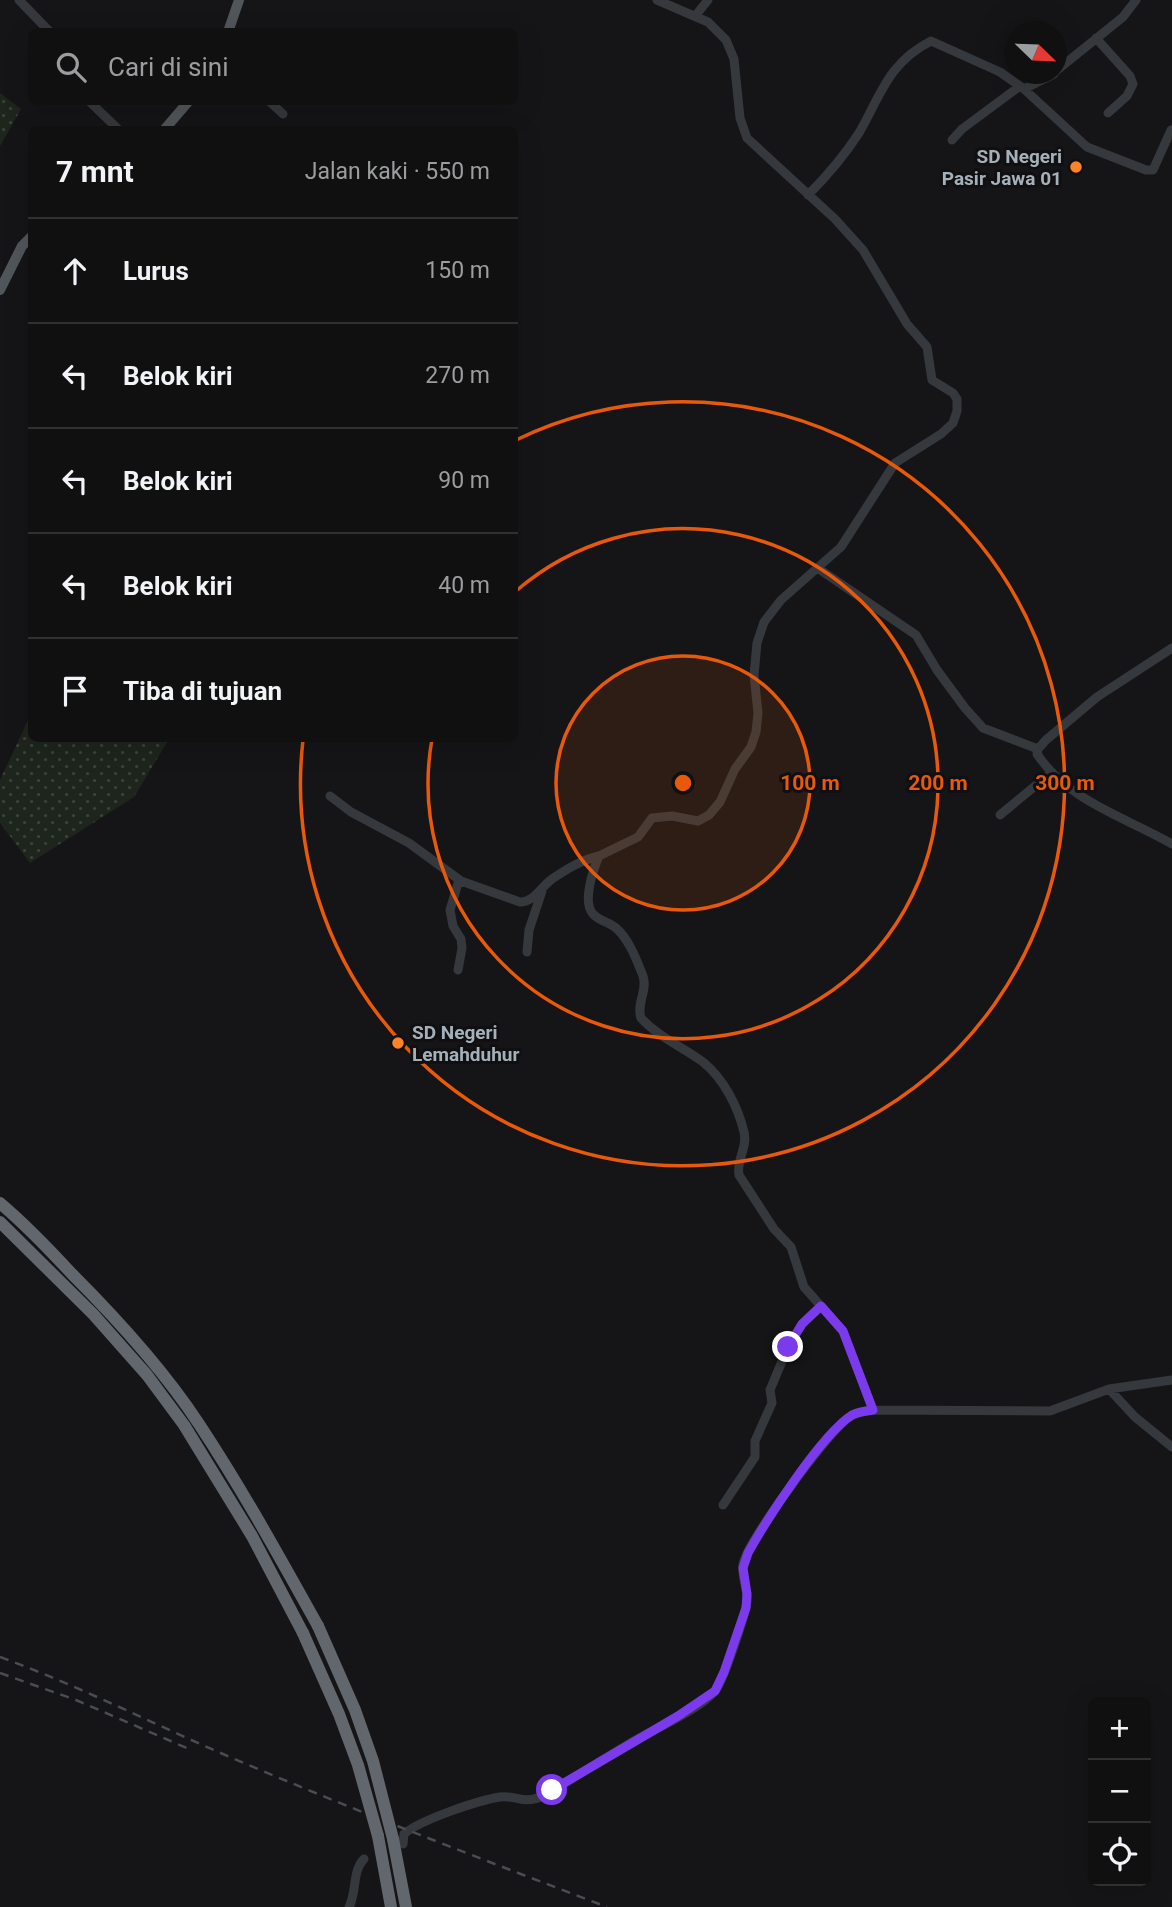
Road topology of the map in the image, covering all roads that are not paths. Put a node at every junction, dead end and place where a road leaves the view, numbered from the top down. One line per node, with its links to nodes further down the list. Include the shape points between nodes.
1 (239, 0): 8 (main road)
2 (657, 0): 6 (street)
3 (708, 0): 6 (street)
4 (1136, 0): 9 (street)
5 (26, 2): 7 (street)
6 (696, 15): 22 (street, via 715,27 731,49 747,138)
7 (47, 28)
8 (229, 28)
9 (1096, 38): 10 (street); 16 (street, via 1133,84)
10 (1067, 62)
11 (1032, 84): 12 (street)
12 (1022, 87): 20 (street, via 1087,147 1146,170 1153,170); 21 (street); 22 (street, via 939,43 926,43 886,79 843,157)
13 (93, 105): 18 (street)
14 (185, 105): 19 (main road)
15 (273, 105): 17 (street)
16 (1108, 113)
17 (283, 114)
18 (115, 126)
19 (167, 126)
20 (1171, 130)
21 (952, 140)
22 (808, 195): 25 (street, via 863,250 907,324 927,347 932,380 955,395 958,408 945,431 895,463 845,542)
23 (28, 240): 24 (main road)
24 (0, 290)
25 (819, 569): 27 (street, via 916,635 944,680 984,728); 32 (street, via 781,600 764,622 754,675 756,732 717,806 698,821 653,818 638,836)
26 (1172, 648): 27 (street, via 1097,697)
27 (1038, 749): 28 (street, via 1037,755)
28 (1052, 772): 30 (street); 31 (street, via 1094,805)
29 (330, 796): 33 (street, via 409,843)
30 (1000, 815)
31 (1172, 844)
32 (599, 856): 34 (street, via 577,863); 39 (street, via 588,904 592,914 617,929 638,963 644,981 641,1018 707,1065 726,1090 745,1134 739,1175 791,1247 802,1284)
33 (459, 880): 34 (street, via 525,903); 36 (street, via 450,910 461,939)
34 (544, 886): 35 (street, via 529,930)
35 (527, 952)
36 (458, 970)
37 (0, 1203): 45 (highway, bridge, via 103,1305 199,1424 318,1626 355,1710)
38 (0, 1222): 48 (highway, bridge, via 147,1375 184,1425 252,1535 303,1633 344,1727 378,1836)
39 (821, 1306): 42 (street, via 843,1331); 44 (street, via 802,1324 788,1347 770,1390 772,1404 755,1441 755,1457)
40 (1172, 1380): 41 (street)
41 (1109, 1389): 42 (street, via 1044,1411); 43 (street)
42 (873, 1410): 45 (street, via 850,1416 830,1436 748,1553 743,1568 746,1608 715,1691 542,1796 523,1801 501,1797 459,1809 412,1827)
43 (1172, 1447)
44 (723, 1505)
45 (398, 1841): 49 (highway)
46 (365, 1859): 47 (street, via 359,1864)
47 (349, 1907)
48 (391, 1907)
49 (406, 1907)

